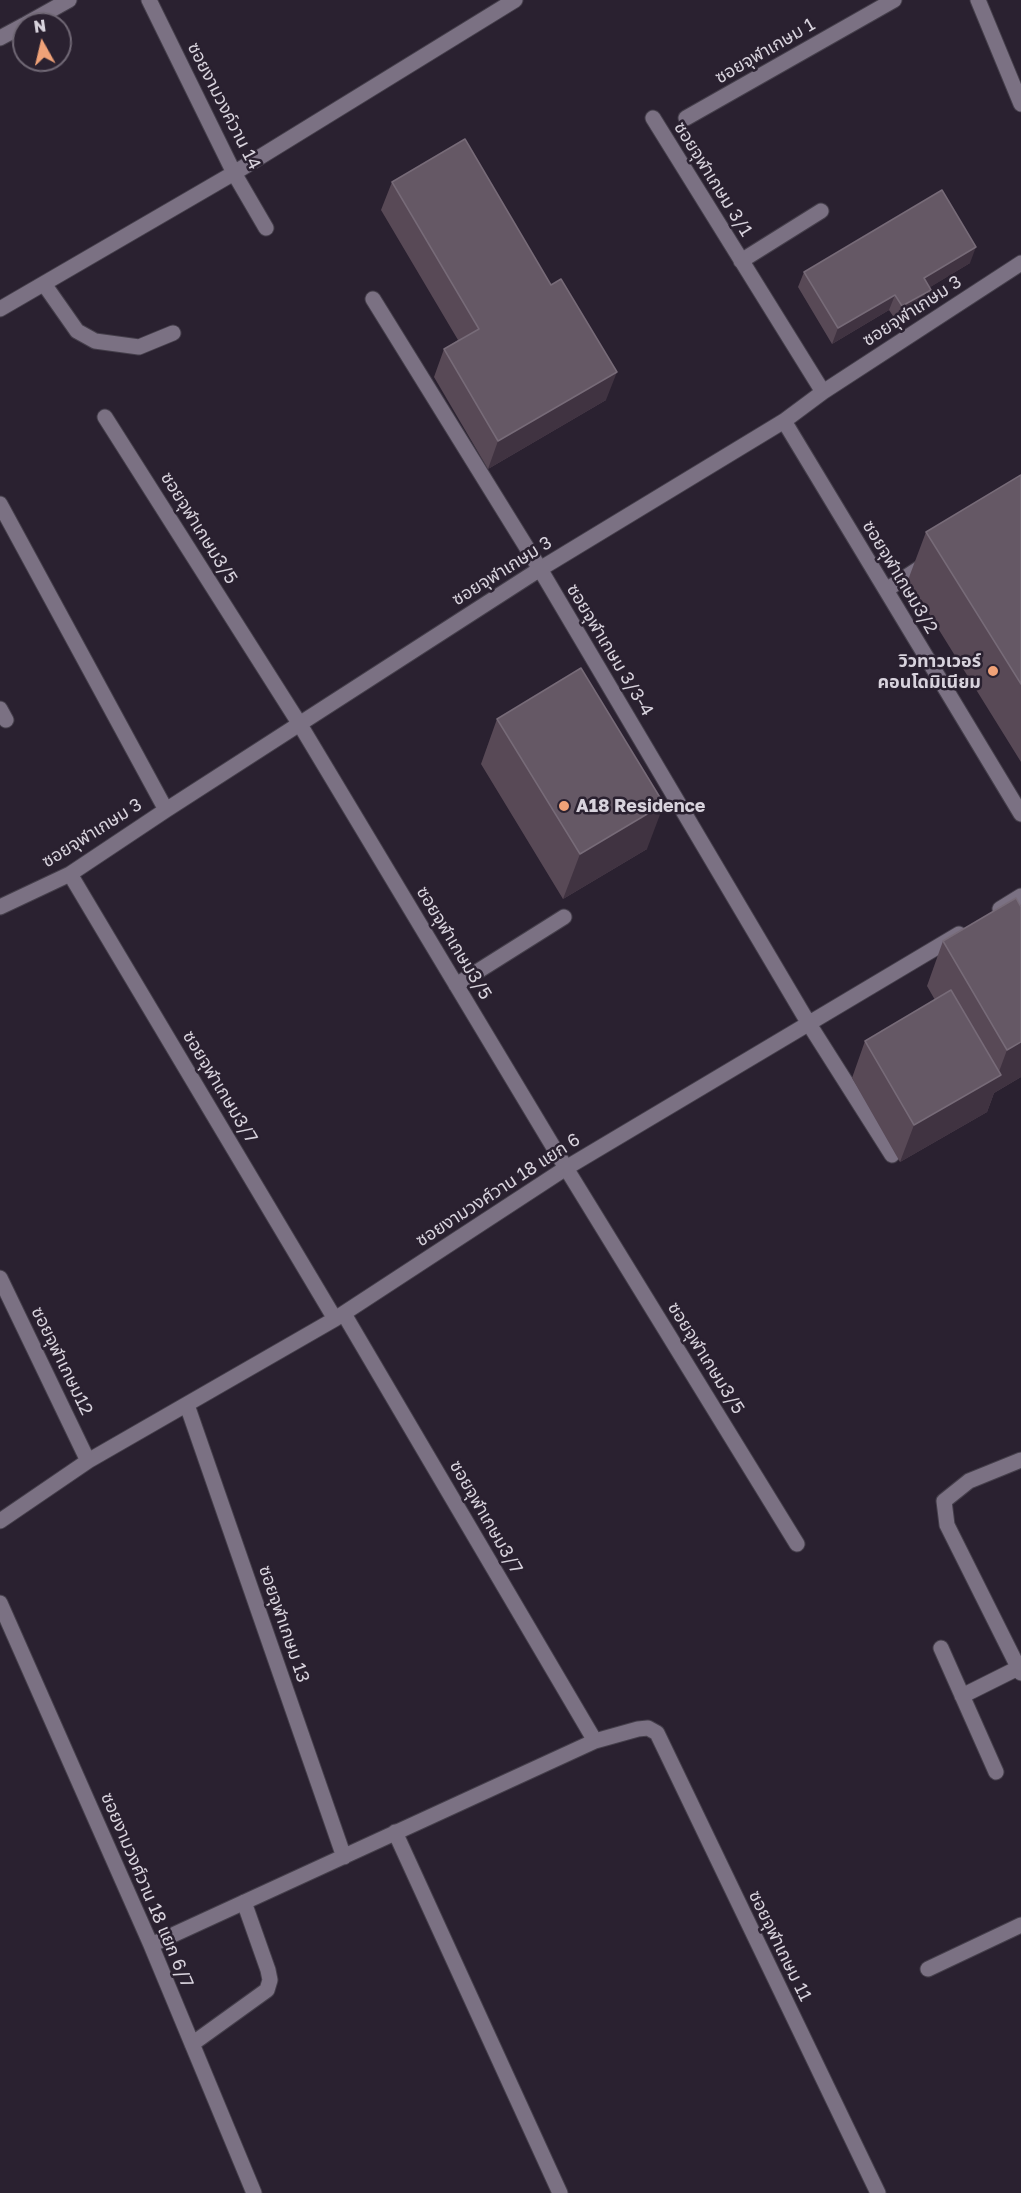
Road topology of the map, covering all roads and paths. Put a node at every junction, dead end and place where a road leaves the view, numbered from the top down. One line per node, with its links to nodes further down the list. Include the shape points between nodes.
1 (69, 0): 6 (street)
2 (149, 0): 10 (street, ซอยงามวงค์วาน 14)
3 (515, 0): 10 (street)
4 (894, 0): 9 (street, ซอยจุฬาเกษม 1)
5 (978, 0): 7 (street)
6 (48, 12)
7 (1021, 104)
8 (653, 118): 13 (street, ซอยจุฬาเกษม 3/1)
9 (686, 118)
10 (234, 173): 12 (street, ซอยงามวงค์วาน 14); 15 (street)
11 (821, 211): 13 (street, ซอยจุฬาเกษม 3/1)
12 (266, 228)
13 (741, 261): 19 (street, ซอยจุฬาเกษม 3/1)
14 (1021, 263): 19 (street, ซอยจุฬาเกษม 3)
15 (44, 284): 17 (street); 18 (street, via 77,331 94,341 139,347)
16 (374, 299): 24 (street, ซอยจุฬาเกษม 3/3-4)
17 (0, 309)
18 (173, 333)
19 (823, 392): 21 (street, ซอยจุฬาเกษม 3)
20 (105, 417): 26 (street, ซอยจุฬาเกษม3/5)
21 (784, 421): 24 (street, ซอยจุฬาเกษม 3); 25 (street, ซอยจุฬาเกษม3/2)
22 (0, 504): 27 (street)
23 (935, 559): 25 (street)
24 (540, 570): 26 (street, ซอยจุฬาเกษม 3); 36 (street, ซอยจุฬาเกษม 3/3-4)
25 (886, 590): 28 (street, ซอยจุฬาเกษม3/2)
26 (300, 723): 27 (street, ซอยจุฬาเกษม 3); 35 (street, ซอยจุฬาเกษม3/5)
27 (166, 810): 29 (street, ซอยจุฬาเกษม 3)
28 (1021, 814)
29 (70, 874): 31 (street, ซอยจุฬาเกษม 3); 40 (street, ซอยจุฬาเกษม3/7)
30 (1021, 896): 32 (street)
31 (0, 907)
32 (991, 914)
33 (564, 917): 35 (street)
34 (971, 926): 36 (street, ซอยงามวงศ์วาน 18 แยก 6)
35 (456, 985): 38 (street, ซอยจุฬาเกษม3/5)
36 (809, 1024): 37 (street, ซอยจุฬาเกษม 3/3-4); 38 (street, ซอยงามวงศ์วาน 18 แยก 6)
37 (892, 1155)
38 (566, 1168): 40 (street, ซอยงามวงศ์วาน 18 แยก 6); 45 (street, ซอยจุฬาเกษม3/5)
39 (0, 1278): 43 (street, ซอยจุฬาเกษม12)
40 (340, 1317): 41 (street, ซอยงามวงศ์วาน 18 แยก 6); 50 (street, ซอยจุฬาเกษม3/7)
41 (187, 1405): 43 (street, ซอยงามวงศ์วาน 18 แยก 6); 53 (street, ซอยจุฬาเกษม 13)
42 (1021, 1460): 48 (street, via 969,1481 944,1501 947,1526)
43 (88, 1461): 44 (street, ซอยงามวงศ์วาน 18 แยก 6)
44 (0, 1521)
45 (797, 1544)
46 (0, 1603): 56 (street, ซอยงามวงศ์วาน 18 แยก 6/7)
47 (940, 1648): 49 (street)
48 (1020, 1671): 49 (street)
49 (962, 1696): 51 (street)
50 (596, 1741): 52 (street); 61 (street, ซอยจุฬาเกษม 11, via 638,1729 648,1728 657,1733)
51 (996, 1772)
52 (395, 1832): 53 (street); 60 (street)
53 (344, 1857): 54 (street)
54 (244, 1902): 56 (street); 58 (street, via 268,1970 267,1990)
55 (1021, 1925): 57 (street)
56 (151, 1945): 58 (street, ซอยงามวงศ์วาน 18 แยก 6/7)
57 (928, 1969)
58 (192, 2044): 59 (street, ซอยงามวงศ์วาน 18 แยก 6/7)
59 (254, 2193)
60 (560, 2193)
61 (878, 2193)

